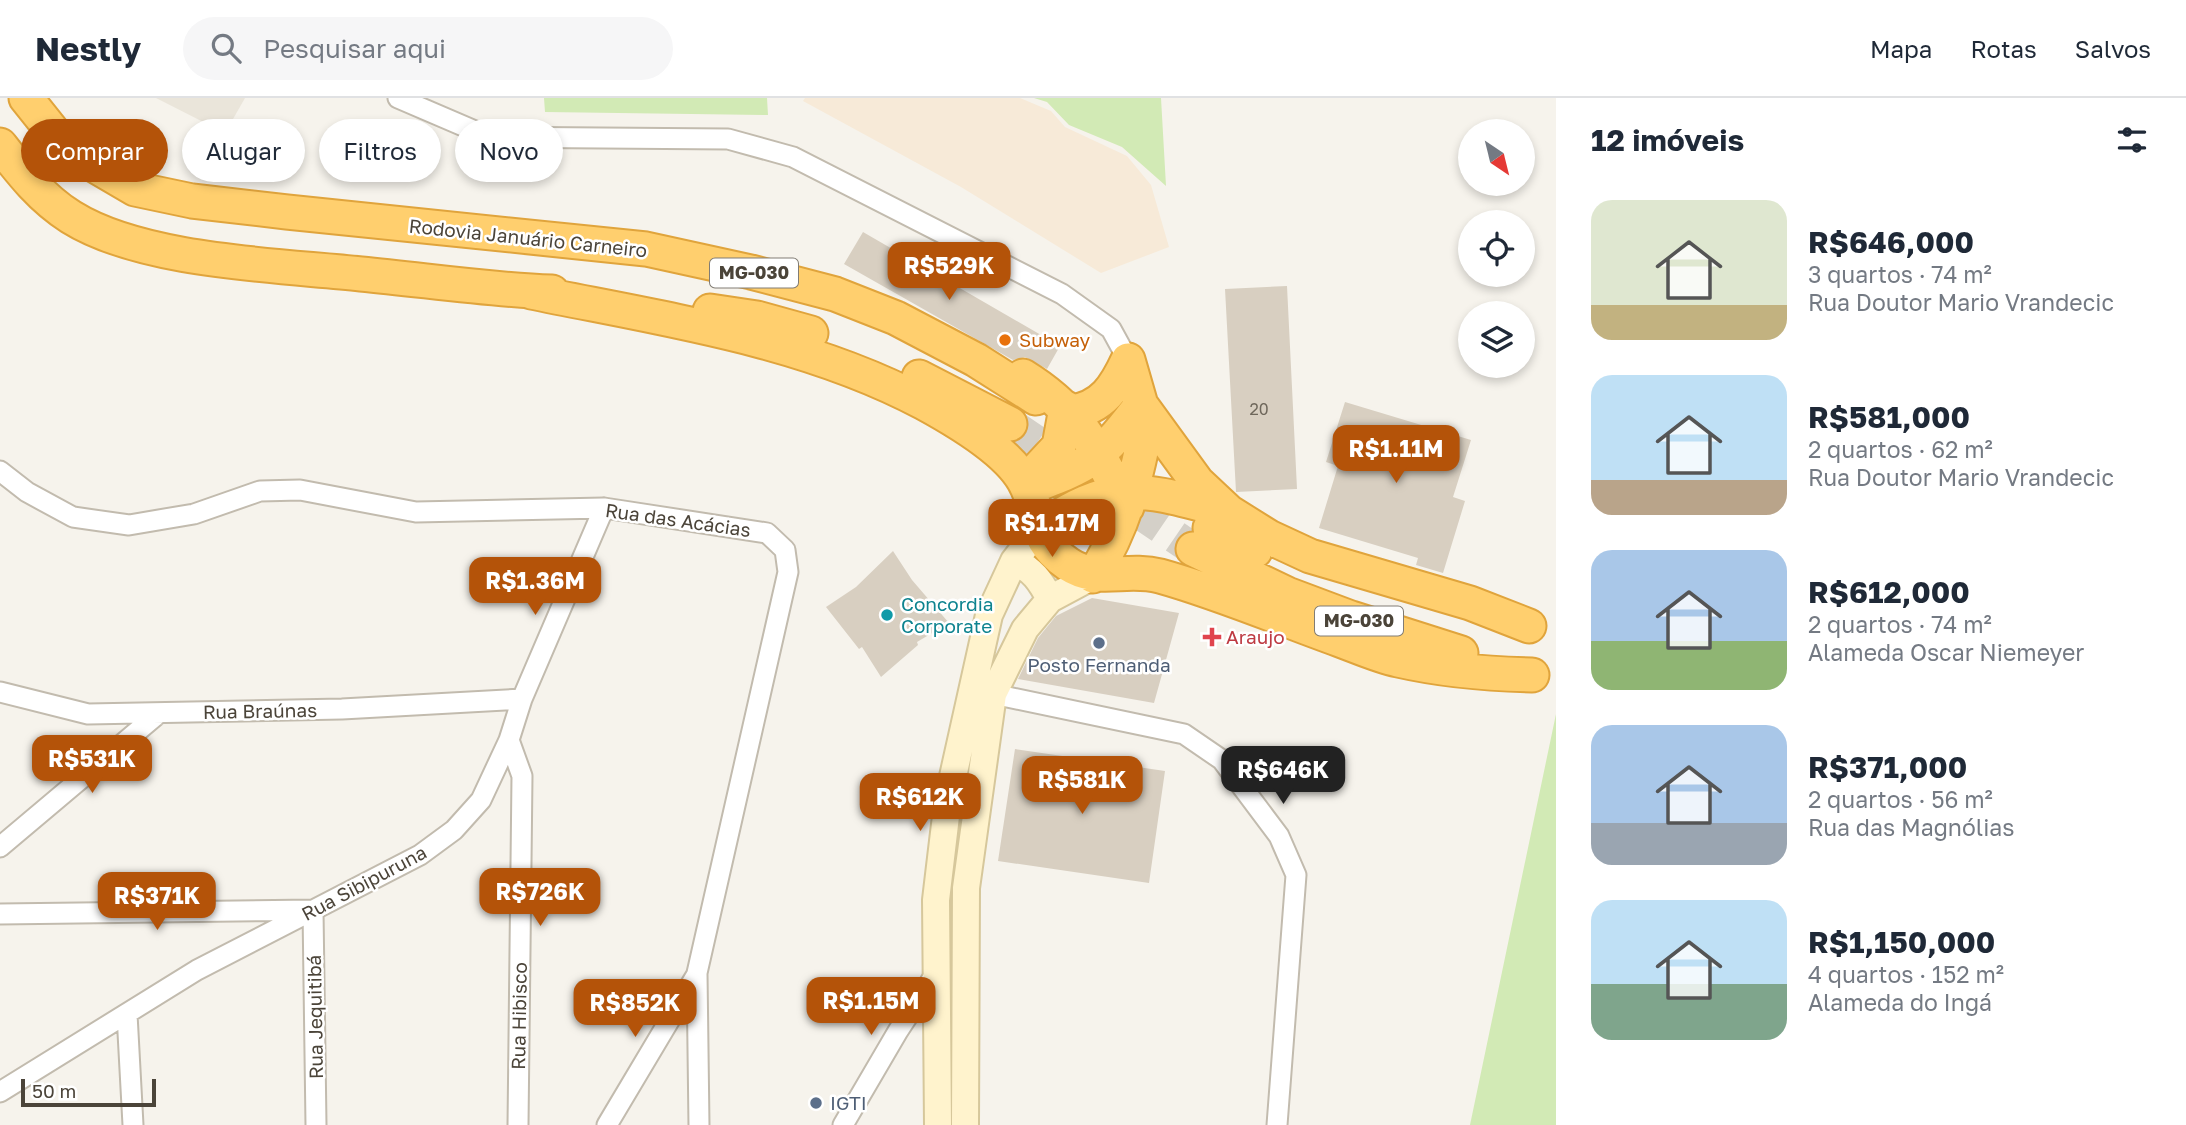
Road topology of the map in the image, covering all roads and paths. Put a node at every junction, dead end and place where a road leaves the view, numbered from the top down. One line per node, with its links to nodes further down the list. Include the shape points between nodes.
1 (26, 98): 6 (highway, Rodovia Januário Carneiro / MG-030, via 58,138 135,189 206,202 646,250 835,295 896,317)
2 (398, 98): 5 (street, via 489,137 728,139 793,157 1062,294 1111,329)
3 (0, 145): 4 (highway, MG-030, via 44,197 72,218 155,247)
4 (531, 292): 8 (highway, MG-030, via 593,294 757,318 843,341); 11 (highway, via 674,321 837,363 928,405 984,442 1014,467)
5 (1128, 360): 6 (highway, via 1116,385); 7 (highway)
6 (1069, 405): 7 (highway); 9 (highway); 11 (highway, via 1059,446 1032,475)
7 (1144, 411): 9 (highway); 12 (highway); 14 (highway, via 1197,482)
8 (1010, 424)
9 (1101, 455): 11 (highway, via 1070,474); 12 (highway)
10 (0, 471): 13 (street, Rua das Acácias, via 73,517 128,526 194,514 260,491 300,490 416,512)
11 (1028, 488): 15 (highway)
12 (1126, 496): 14 (highway); 15 (highway, via 1069,509); 17 (highway, via 1112,547)
13 (604, 508): 23 (street, Rua Sibipuruna); 29 (street, Rua das Acácias, via 767,533 785,550 788,572)
14 (1211, 529): 19 (highway, via 1269,537 1310,555 1470,603); 20 (highway, MG-030, via 1287,594)
15 (1038, 530): 16 (street); 17 (highway, via 1068,564)
16 (1014, 561): 18 (street, via 1029,568); 30 (street, via 989,615 948,799 936,901)
17 (1093, 576): 18 (street); 20 (highway, via 1142,571 1397,660)
18 (1050, 599): 22 (street, via 1025,629)
19 (1542, 630)
20 (1544, 678)
21 (0, 692): 24 (street, Rua Braúnas, via 88,714)
22 (993, 694): 40 (street, via 966,888); 41 (street, via 1184,734 1222,760 1279,836 1296,876)
23 (522, 699): 24 (street, Rua Braúnas); 25 (street, Rua Sibipuruna)
24 (159, 713): 26 (street)
25 (509, 740): 27 (street, Rua Sibipuruna, via 481,800 454,830 420,855); 35 (street, Rua Hibisco, via 522,776)
26 (0, 847)
27 (313, 910): 28 (street); 31 (street, Rua Sibipuruna, via 197,970); 34 (street, Rua Jequitibá)
28 (0, 914)
29 (697, 973): 36 (street); 37 (street, Rua das Acácias)
30 (936, 973): 38 (street); 39 (street)
31 (127, 1014): 32 (street, Rua Sibipuruna); 33 (street)
32 (0, 1092)
33 (133, 1125)
34 (317, 1125)
35 (518, 1125)
36 (607, 1125)
37 (699, 1125)
38 (843, 1125)
39 (938, 1125)
40 (965, 1125)
41 (1277, 1125)

